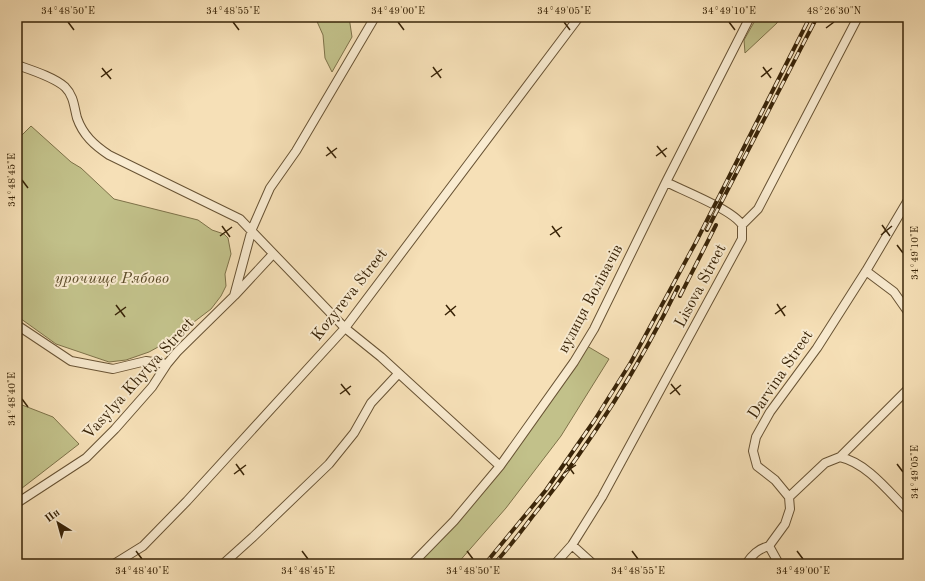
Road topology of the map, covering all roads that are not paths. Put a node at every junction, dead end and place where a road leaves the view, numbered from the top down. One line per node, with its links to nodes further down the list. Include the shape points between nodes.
1 (375, 17): 9 (street, Vasylya Khytya Street, via 296,151 270,188)
2 (579, 17): 15 (street, Kozyreva Street)
3 (750, 17): 6 (street, вулиця Волівачів)
4 (858, 17): 8 (street, via 758,209)
5 (17, 65): 9 (street, via 64,87 76,105 77,117 84,132 92,143 109,155 240,219)
6 (666, 182): 8 (street, via 725,210); 20 (street, вулиця Волівачів, via 594,329 574,362)
7 (908, 200): 11 (street, Darvina Street)
8 (742, 225): 24 (street, Lisova Street, via 742,239 602,497)
9 (252, 229): 10 (street); 12 (street, Vasylya Khytya Street)
10 (273, 254): 12 (street); 15 (street)
11 (866, 272): 13 (street, via 894,292); 21 (street, Darvina Street, via 817,348 770,412 756,437 753,451 757,466 775,480)
12 (234, 296): 16 (street, Vasylya Khytya Street)
13 (908, 312)
14 (17, 325): 16 (street, via 71,361 113,369 146,361)
15 (345, 328): 17 (street); 26 (street, Kozyreva Street, via 143,546)
16 (167, 364): 22 (street, Vasylya Khytya Street, via 152,387 122,422 86,458)
17 (398, 374): 20 (street); 27 (street, via 371,403 354,433 329,464)
18 (908, 389): 19 (street)
19 (840, 457): 21 (street, via 825,463); 23 (street, via 850,459 876,479)
20 (500, 466): 28 (street, вулиця Волівачів, via 454,521)
21 (789, 497): 25 (street, via 790,509 785,524)
22 (17, 503)
23 (908, 511)
24 (572, 545): 29 (street, Lisova Street); 30 (street)
25 (769, 546): 31 (street, via 761,548); 32 (street)
26 (114, 564)
27 (223, 564)
28 (412, 564)
29 (555, 564)
30 (593, 564)
31 (746, 564)
32 (779, 564)

